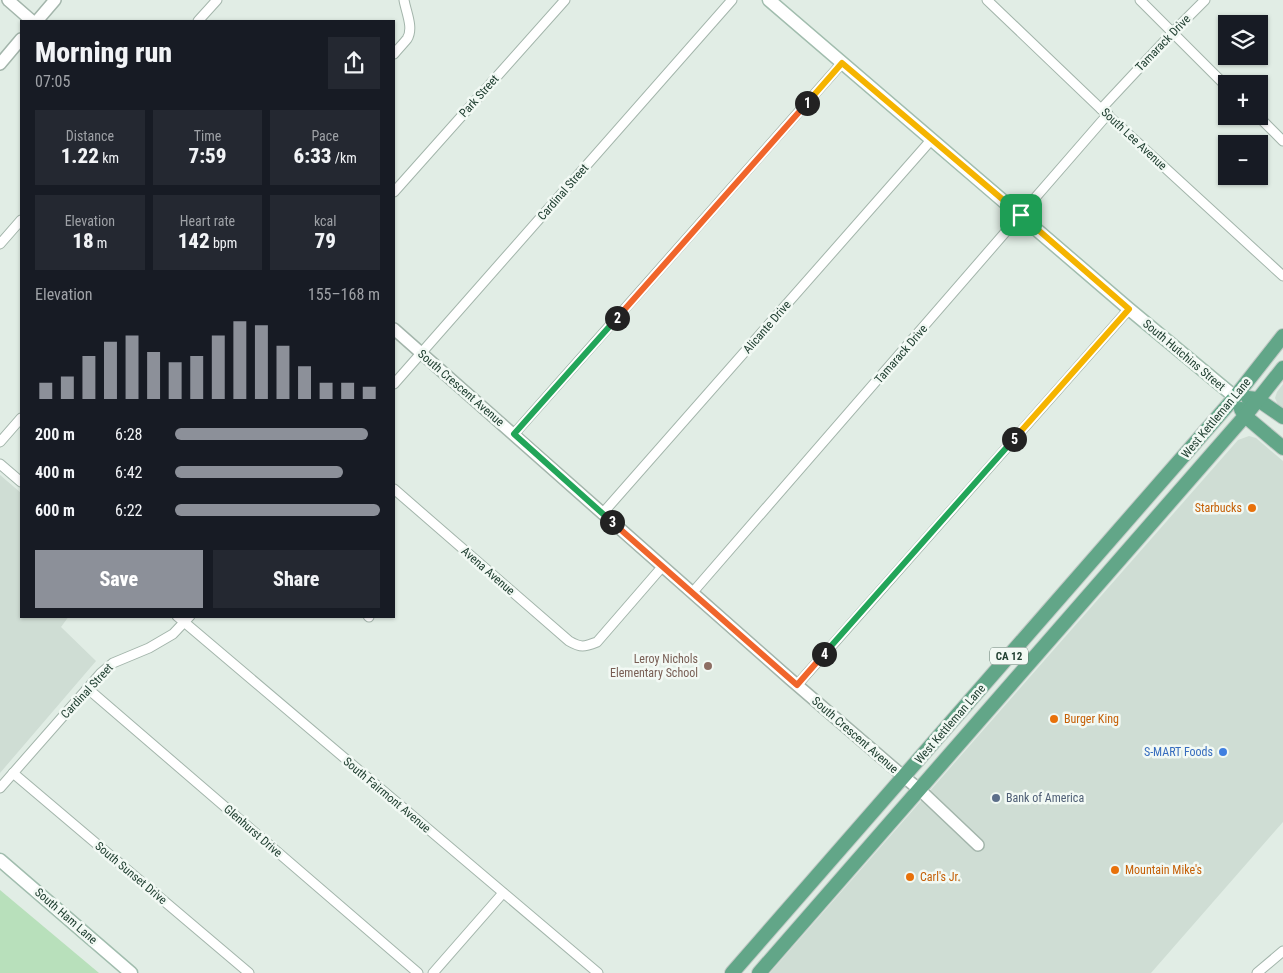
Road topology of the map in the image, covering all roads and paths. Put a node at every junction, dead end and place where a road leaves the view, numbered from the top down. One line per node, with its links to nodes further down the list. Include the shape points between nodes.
1 (8, 0): 11 (street)
2 (55, 0): 12 (street)
3 (217, 0): 13 (street)
4 (404, 0): 16 (street, via 410,33)
5 (565, 0): 24 (street, Park Street)
6 (732, 0): 32 (street, Cardinal Street)
7 (769, 0): 17 (main road, South Hutchins Street)
8 (987, 0): 20 (street, South Lee Avenue)
9 (1140, 0): 14 (street)
10 (1205, 0): 14 (street, Tamarack Drive)
11 (31, 20)
12 (38, 20)
13 (199, 20)
14 (1172, 33): 19 (street); 20 (street, Tamarack Drive)
15 (20, 40): 18 (street)
16 (395, 53)
17 (842, 63): 22 (main road, South Hutchins Street); 40 (street)
18 (0, 64)
19 (1218, 78)
20 (1105, 111): 25 (street, Tamarack Drive); 28 (street, South Lee Avenue)
21 (1267, 125): 23 (street)
22 (932, 139): 25 (main road, South Hutchins Street); 46 (street, Alicante Drive)
23 (1283, 141)
24 (395, 191)
25 (1021, 215): 29 (main road, South Hutchins Street); 50 (street, Tamarack Drive)
26 (20, 221): 27 (street)
27 (0, 244)
28 (1283, 276)
29 (1129, 309): 35 (main road, South Hutchins Street); 52 (street)
30 (395, 330): 32 (street, South Crescent Avenue)
31 (1283, 336): 35 (main road, West Kettleman Lane / CA 12)
32 (421, 353): 34 (street, Cardinal Street); 40 (street, South Crescent Avenue)
33 (1283, 368): 36 (main road, West Kettleman Lane / CA 12)
34 (395, 383)
35 (1235, 397): 36 (main road, South Hutchins Street); 37 (main road, South Hutchins Street); 47 (main road, West Kettleman Lane / CA 12)
36 (1257, 399): 37 (main road, West Kettleman Lane / CA 12); 38 (main road, South Hutchins Street)
37 (1245, 416): 42 (main road, South Hutchins Street); 49 (main road, West Kettleman Lane / CA 12)
38 (1283, 417)
39 (20, 419): 41 (street)
40 (514, 434): 46 (street, South Crescent Avenue)
41 (0, 442)
42 (1283, 448)
43 (0, 464): 44 (street)
44 (20, 481)
45 (395, 490): 48 (street, Avena Avenue, via 577,645 586,647 597,642)
46 (602, 514): 48 (street, South Crescent Avenue)
47 (1106, 545): 49 (main road, via 1098,566); 55 (main road, West Kettleman Lane / CA 12)
48 (662, 566): 50 (street, South Crescent Avenue)
49 (1096, 587): 57 (main road, West Kettleman Lane / CA 12)
50 (693, 592): 52 (street, South Crescent Avenue)
51 (187, 620): 53 (street, Cardinal Street, via 174,634 112,663); 60 (street, South Fairmont Avenue)
52 (797, 685): 55 (street, South Crescent Avenue)
53 (87, 688): 54 (street, Cardinal Street); 64 (street, Glenhurst Drive)
54 (13, 773): 56 (street, Cardinal Street); 63 (street, South Sunset Drive)
55 (904, 777): 57 (street, South Crescent Avenue); 67 (main road, West Kettleman Lane / CA 12)
56 (0, 788)
57 (920, 790): 58 (street, South Crescent Avenue); 68 (main road, West Kettleman Lane / CA 12)
58 (978, 845)
59 (0, 860): 62 (main road, South Ham Lane)
60 (503, 893): 65 (street); 66 (street, South Fairmont Avenue)
61 (1283, 951): 69 (street)
62 (131, 973)
63 (249, 973)
64 (418, 973)
65 (432, 973)
66 (598, 973)
67 (732, 973)
68 (759, 973)
69 (1257, 973)

